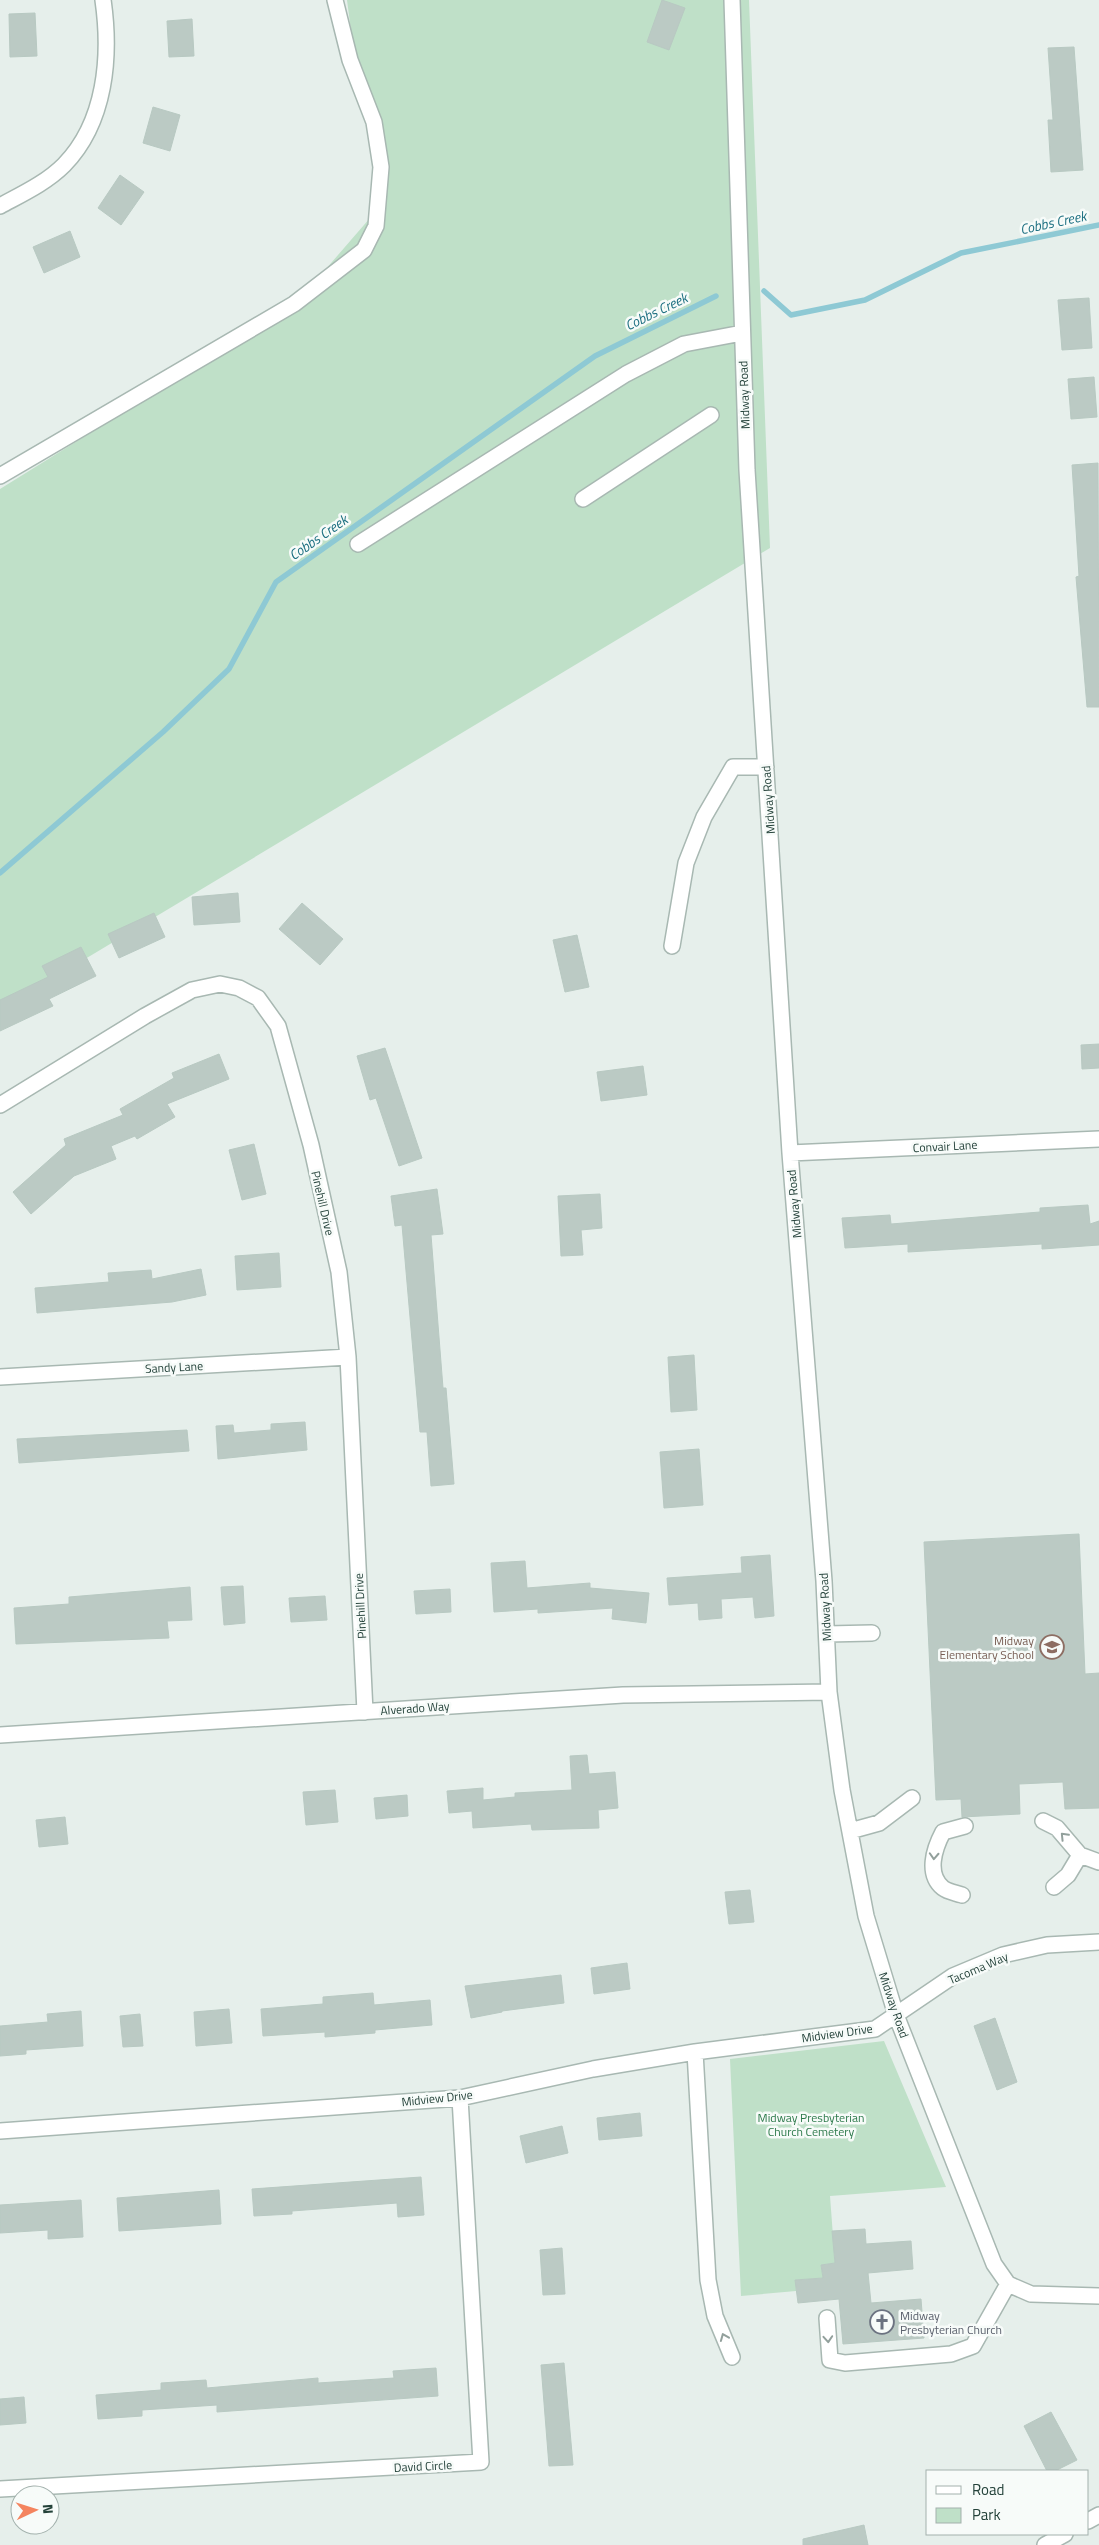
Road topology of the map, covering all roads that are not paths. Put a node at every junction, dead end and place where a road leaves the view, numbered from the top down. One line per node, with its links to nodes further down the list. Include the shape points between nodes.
1 (102, 0): 4 (street, via 106,25 104,79 95,114 81,144 63,166)
2 (335, 0): 7 (street, via 350,60 374,122 381,167 376,226 364,250 294,304)
3 (732, 0): 5 (street, Midway Road)
4 (0, 206)
5 (742, 333): 9 (street, via 684,344 626,374); 10 (street, Midway Road, via 747,470)
6 (711, 415): 8 (street)
7 (0, 476)
8 (583, 499)
9 (358, 544)
10 (766, 767): 11 (street, via 733,767 704,817 686,862); 14 (street, Midway Road)
11 (672, 946)
12 (0, 1105): 15 (street, Pinehill Drive, via 192,990 220,984 239,988 258,998 278,1026 311,1146 339,1272)
13 (1099, 1139): 14 (street, Convair Lane)
14 (790, 1153): 18 (street, Midway Road)
15 (348, 1357): 16 (street, Sandy Lane); 20 (street, Pinehill Drive)
16 (0, 1377)
17 (872, 1633): 18 (street)
18 (827, 1634): 19 (street, Midway Road)
19 (829, 1692): 20 (street, Alverado Way, via 623,1695); 25 (street, Midway Road)
20 (365, 1712): 21 (street, Alverado Way)
21 (0, 1735)
22 (912, 1798): 25 (street, via 879,1823)
23 (1043, 1822): 26 (street, one-way to 23, via 1057,1828)
24 (965, 1826): 29 (street, one-way to 29, via 943,1832 934,1848 933,1874 943,1888)
25 (850, 1831): 31 (street, Midway Road, via 866,1916)
26 (1080, 1855): 27 (street); 28 (street, via 1068,1875)
27 (1099, 1862)
28 (1054, 1888)
29 (962, 1896)
30 (1099, 1942): 31 (street, Tacoma Way, via 1047,1946 1002,1955 953,1976)
31 (896, 2015): 32 (street, Midview Drive, via 875,2029); 35 (street, Midway Road, via 980,2232 994,2264)
32 (695, 2052): 33 (street, Midview Drive, via 593,2069); 38 (street, one-way to 32, via 716,2316 708,2280)
33 (460, 2098): 34 (street, Midview Drive); 39 (street, David Circle, via 481,2462)
34 (0, 2131)
35 (1008, 2284): 36 (street, via 1031,2294); 37 (street, one-way to 35, via 830,2360 845,2363 951,2354 973,2346)
36 (1099, 2296)
37 (827, 2318)
38 (732, 2357)
39 (0, 2489)
40 (1063, 2535): 41 (street)
41 (1046, 2545)

